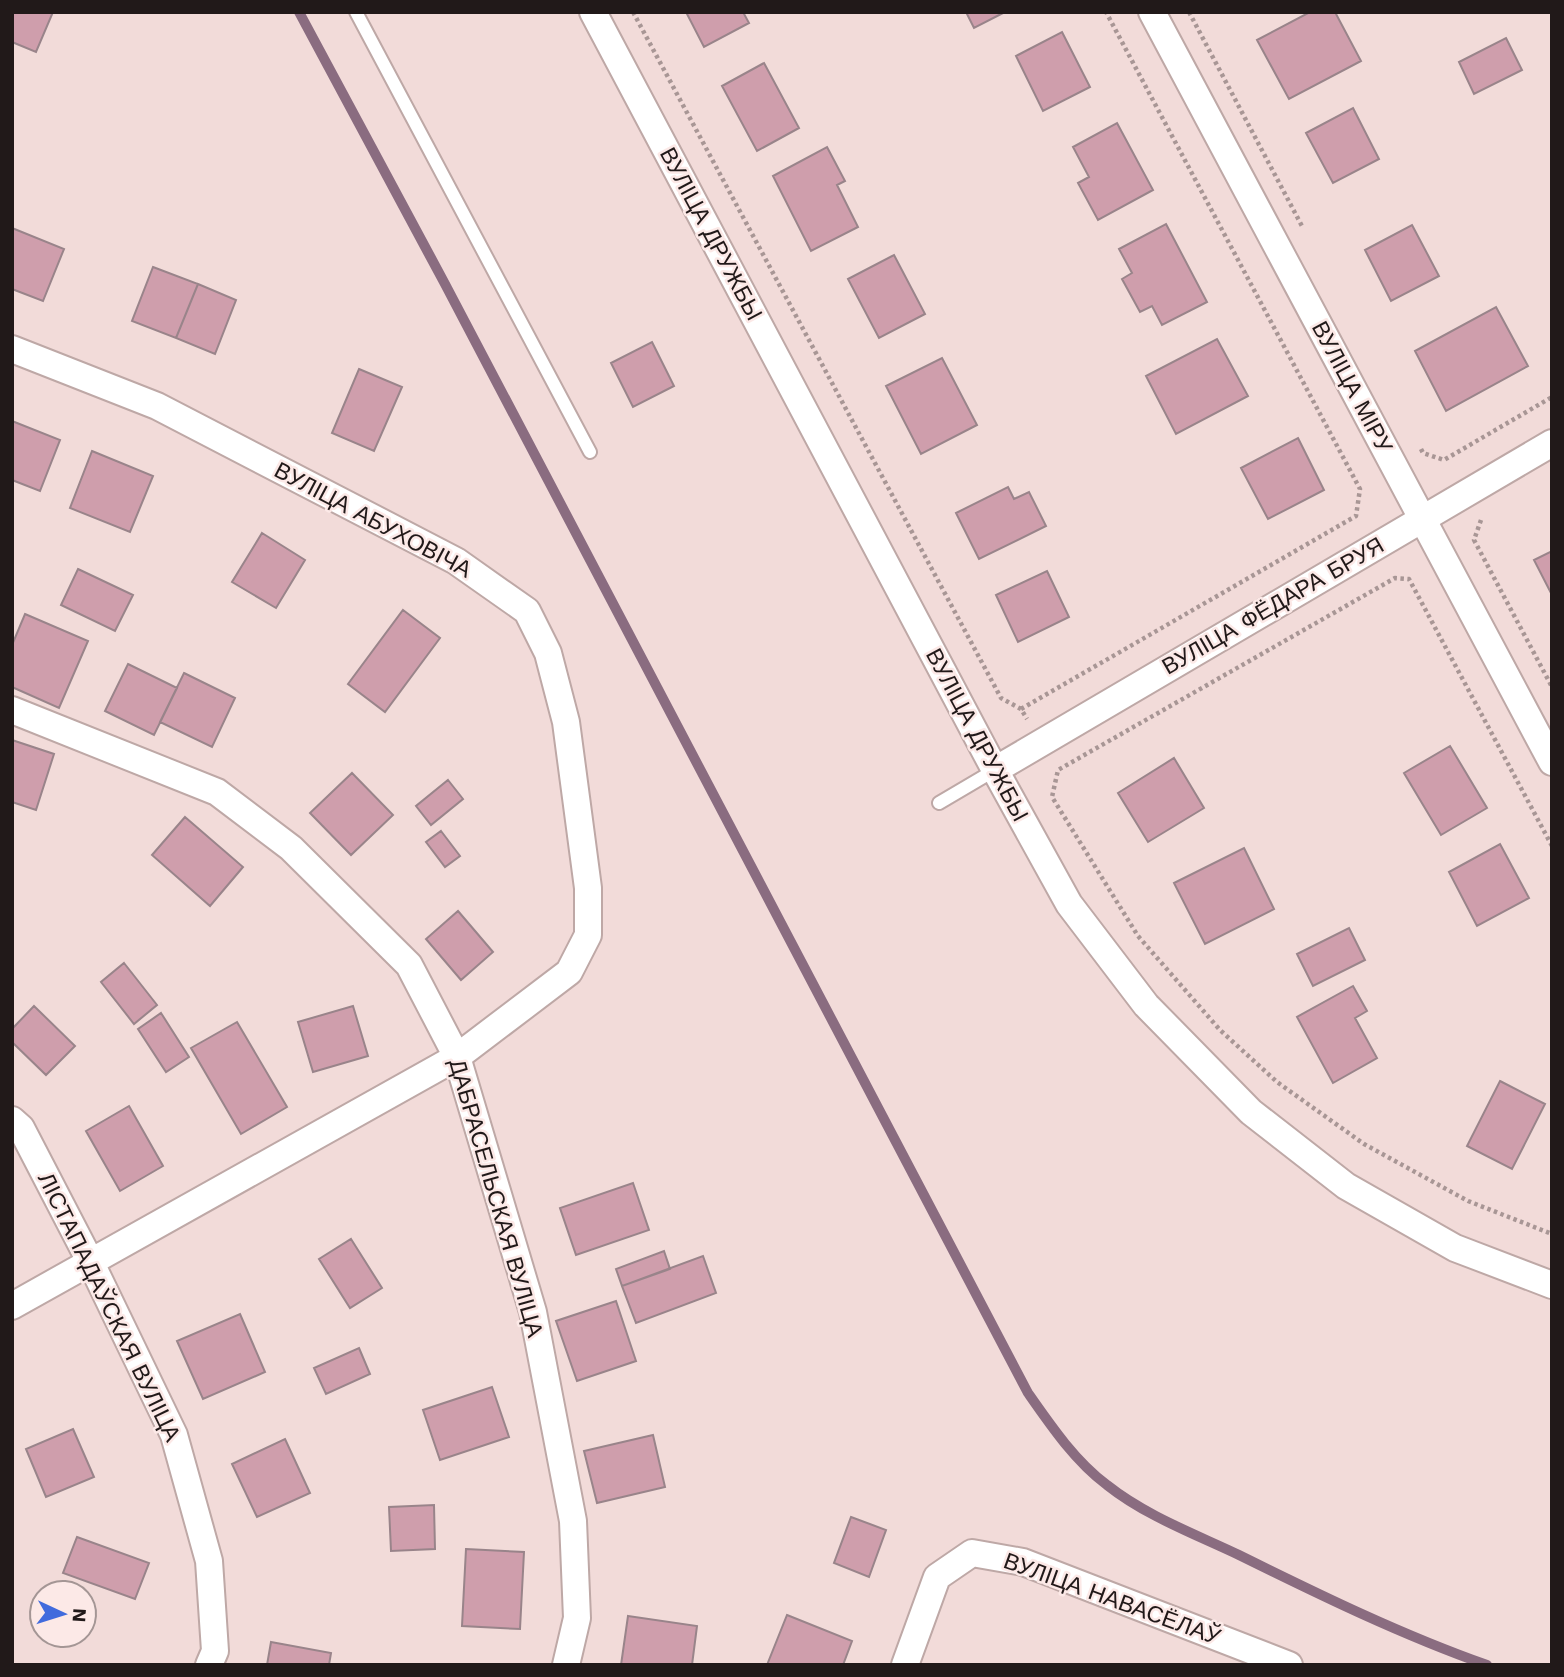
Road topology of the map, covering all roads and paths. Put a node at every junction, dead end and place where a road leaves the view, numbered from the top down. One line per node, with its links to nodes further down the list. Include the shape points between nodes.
1 (356, 12): 12 (lane)
2 (593, 12): 18 (street, ВУЛІЦА ДРУЖБЫ)
3 (633, 12): 4 (path, via 1001,698 1021,709 1356,516 1360,489)
4 (1106, 12)
5 (1152, 12): 14 (street, ВУЛІЦА МІРУ)
6 (1189, 12): 7 (path)
7 (1306, 233)
8 (12, 349): 21 (street, ВУЛІЦА АБУХОВІЧА, via 169,412 456,561 527,611 548,653 566,722 588,888 587,935 569,972)
9 (1552, 397): 10 (path, via 1444,460 1423,453)
10 (1417, 441)
11 (1552, 443): 14 (street, ВУЛІЦА ФЁДАРА БРУЯ)
12 (590, 452)
13 (1492, 513): 15 (path, via 1479,520 1474,540)
14 (1422, 519): 17 (street, ВУЛІЦА МІРУ); 18 (street, ВУЛІЦА ФЁДАРА БРУЯ)
15 (1552, 687)
16 (12, 710): 21 (street, ДАБРАСЕЛЬСКАЯ ВУЛІЦА, via 217,792 291,848 410,965)
17 (1552, 762)
18 (995, 769): 19 (lane); 25 (street, ВУЛІЦА ДРУЖБЫ, via 1069,904 1146,1005 1251,1112 1346,1186 1455,1248)
19 (939, 803)
20 (1552, 846): 23 (path, via 1409,579 1395,578 1058,770 1052,797 1138,936 1220,1030 1277,1082 1364,1144 1468,1201)
21 (457, 1058): 24 (street, ВУЛІЦА АБУХОВІЧА); 28 (street, ДАБРАСЕЛЬСКАЯ ВУЛІЦА, via 533,1312 573,1521 577,1618)
22 (12, 1120): 24 (street, ЛІСТАПАДАЎСКАЯ ВУЛІЦА, via 21,1128)
23 (1552, 1234)
24 (90, 1263): 26 (street, ВУЛІЦА АБУХОВІЧА); 27 (street, ЛІСТАПАДАЎСКАЯ ВУЛІЦА, via 174,1436 209,1561 215,1651)
25 (1552, 1285)
26 (12, 1306)
27 (209, 1665)
28 (566, 1665)
29 (905, 1665): 30 (street, ВУЛІЦА НАВАСЁЛАЎ, via 937,1577 972,1553 1023,1562)
30 (1289, 1665)

